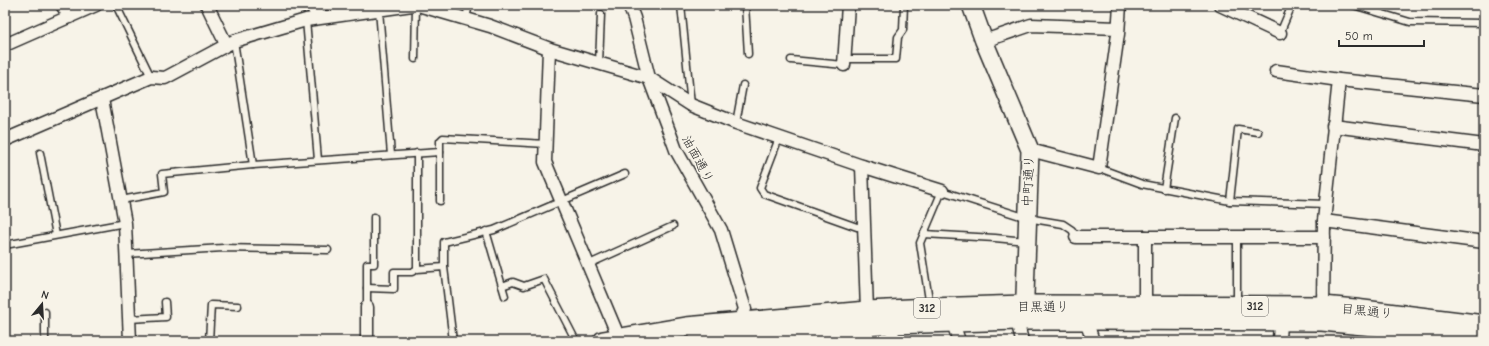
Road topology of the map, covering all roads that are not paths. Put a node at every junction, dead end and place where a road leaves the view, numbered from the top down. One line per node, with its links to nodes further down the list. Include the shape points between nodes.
1 (62, 5): 21 (street)
2 (96, 5): 21 (street)
3 (116, 5): 38 (lane)
4 (208, 5): 29 (street)
5 (311, 5): 22 (street)
6 (412, 5): 19 (street)
7 (417, 5): 23 (street); 33 (lane)
8 (469, 5): 23 (lane)
9 (629, 5): 39 (street, 油面通り)
10 (681, 5): 44 (lane)
11 (745, 5): 32 (lane)
12 (848, 5): 35 (street)
13 (904, 5): 35 (lane, via 903,30 898,37 896,60)
14 (971, 5): 28 (street, 中町通り)
15 (1120, 5): 26 (street)
16 (1220, 5): 27 (street)
17 (1292, 5): 27 (lane)
18 (1353, 5): 25 (lane, via 1410,22)
19 (382, 8): 22 (street); 57 (lane)
20 (601, 14): 36 (lane)
21 (70, 17): 30 (street)
22 (319, 17): 24 (street)
23 (466, 18): 31 (street)
24 (306, 20): 29 (street); 58 (lane)
25 (1484, 23)
26 (1118, 28): 28 (street, via 1031,25); 61 (street)
27 (1280, 33)
28 (984, 41): 53 (street, 中町通り)
29 (230, 42): 38 (street, via 166,78); 59 (lane)
30 (5, 45)
31 (549, 49): 36 (street); 51 (street)
32 (748, 54)
33 (415, 59)
34 (791, 60): 35 (lane)
35 (844, 62)
36 (599, 64): 39 (street)
37 (1276, 72): 40 (street)
38 (151, 77): 43 (street)
39 (648, 78): 44 (street); 107 (street, 油面通り, via 676,150 721,230 746,309)
40 (1338, 80): 42 (street); 47 (street)
41 (742, 85): 46 (lane)
42 (1484, 95)
43 (102, 99): 50 (street); 65 (street)
44 (691, 105): 46 (street)
45 (1174, 118): 63 (lane)
46 (736, 123): 49 (street)
47 (1333, 126): 52 (street); 69 (street)
48 (1258, 132): 68 (lane, via 1238,129)
49 (779, 138): 60 (street); 75 (lane, via 760,188 764,194 857,227)
50 (5, 140)
51 (546, 144): 54 (lane, via 442,138); 67 (street, via 545,162)
52 (1484, 145)
53 (1030, 150): 61 (street); 71 (street, 中町通り)
54 (440, 152): 56 (lane); 66 (lane)
55 (40, 153): 78 (lane)
56 (417, 154): 57 (lane); 90 (lane)
57 (391, 155): 58 (lane)
58 (318, 160): 59 (lane)
59 (253, 165): 65 (lane, via 162,174 164,192)
60 (862, 166): 64 (street); 75 (street)
61 (1099, 168): 63 (lane)
62 (625, 174): 67 (lane)
63 (1164, 190): 68 (lane)
64 (942, 191): 71 (lane); 77 (lane)
65 (121, 200): 73 (street)
66 (440, 201)
67 (562, 201): 76 (lane, via 494,230); 88 (street)
68 (1230, 202): 69 (lane)
69 (1326, 204): 72 (street)
70 (374, 217): 92 (lane, via 374,264 367,264)
71 (1027, 218): 79 (lane, via 1063,224 1072,230); 83 (street, 中町通り)
72 (1324, 221): 82 (street); 84 (street)
73 (125, 223): 78 (lane); 87 (street)
74 (673, 226): 88 (lane)
75 (864, 226): 101 (street)
76 (486, 231): 89 (lane, via 444,242); 91 (lane)
77 (924, 234): 83 (lane); 100 (lane, via 920,243)
78 (56, 235): 85 (lane)
79 (1076, 237): 80 (street)
80 (1145, 237): 81 (street); 96 (street)
81 (1237, 237): 82 (street); 97 (lane)
82 (1324, 237): 98 (street)
83 (1026, 241): 103 (street, 中町通り)
84 (1484, 242)
85 (5, 245)
86 (328, 250): 87 (lane, via 223,248)
87 (126, 254): 104 (street)
88 (588, 265): 113 (street)
89 (444, 267): 90 (lane); 119 (lane)
90 (417, 269): 92 (lane, via 412,272 394,272 394,289)
91 (502, 286): 93 (lane); 120 (lane, via 513,282 524,286 544,279)
92 (367, 288): 99 (lane)
93 (505, 296)
94 (165, 302): 104 (lane, via 166,317)
95 (238, 306): 117 (lane, via 210,305)
96 (1145, 306): 97 (main road, 目黒通り / 312); 103 (main road, 目黒通り / 312)
97 (1237, 306): 98 (main road, 目黒通り / 312)
98 (1323, 306): 109 (main road, 目黒通り / 312)
99 (367, 307): 118 (street)
100 (930, 308): 101 (main road, 目黒通り / 312); 103 (main road, 目黒通り / 312)
101 (867, 311): 110 (main road, 目黒通り / 312)
102 (45, 312): 115 (lane)
103 (1023, 315): 105 (main road, 目黒通り / 312); 108 (main road, 目黒通り / 312); 123 (street)
104 (129, 319): 116 (street)
105 (1086, 320): 106 (main road, 目黒通り / 312); 124 (street)
106 (1280, 321): 114 (main road, 目黒通り / 312, via 1322,321); 125 (street)
107 (739, 323): 110 (main road, 目黒通り / 312); 112 (street); 113 (main road, 目黒通り / 312, via 686,327)
108 (953, 323): 111 (main road, 目黒通り / 312); 122 (street)
109 (1484, 325)
110 (828, 328): 111 (main road, 目黒通り / 312); 112 (main road, 目黒通り / 312)
111 (892, 333)
112 (723, 339): 121 (main road, 目黒通り / 312)
113 (611, 340)
114 (1484, 340)
115 (45, 341)
116 (130, 341)
117 (209, 341)
118 (367, 341)
119 (453, 341)
120 (576, 341)
121 (698, 341)
122 (959, 341)
123 (1022, 341)
124 (1093, 341)
125 (1280, 341)

